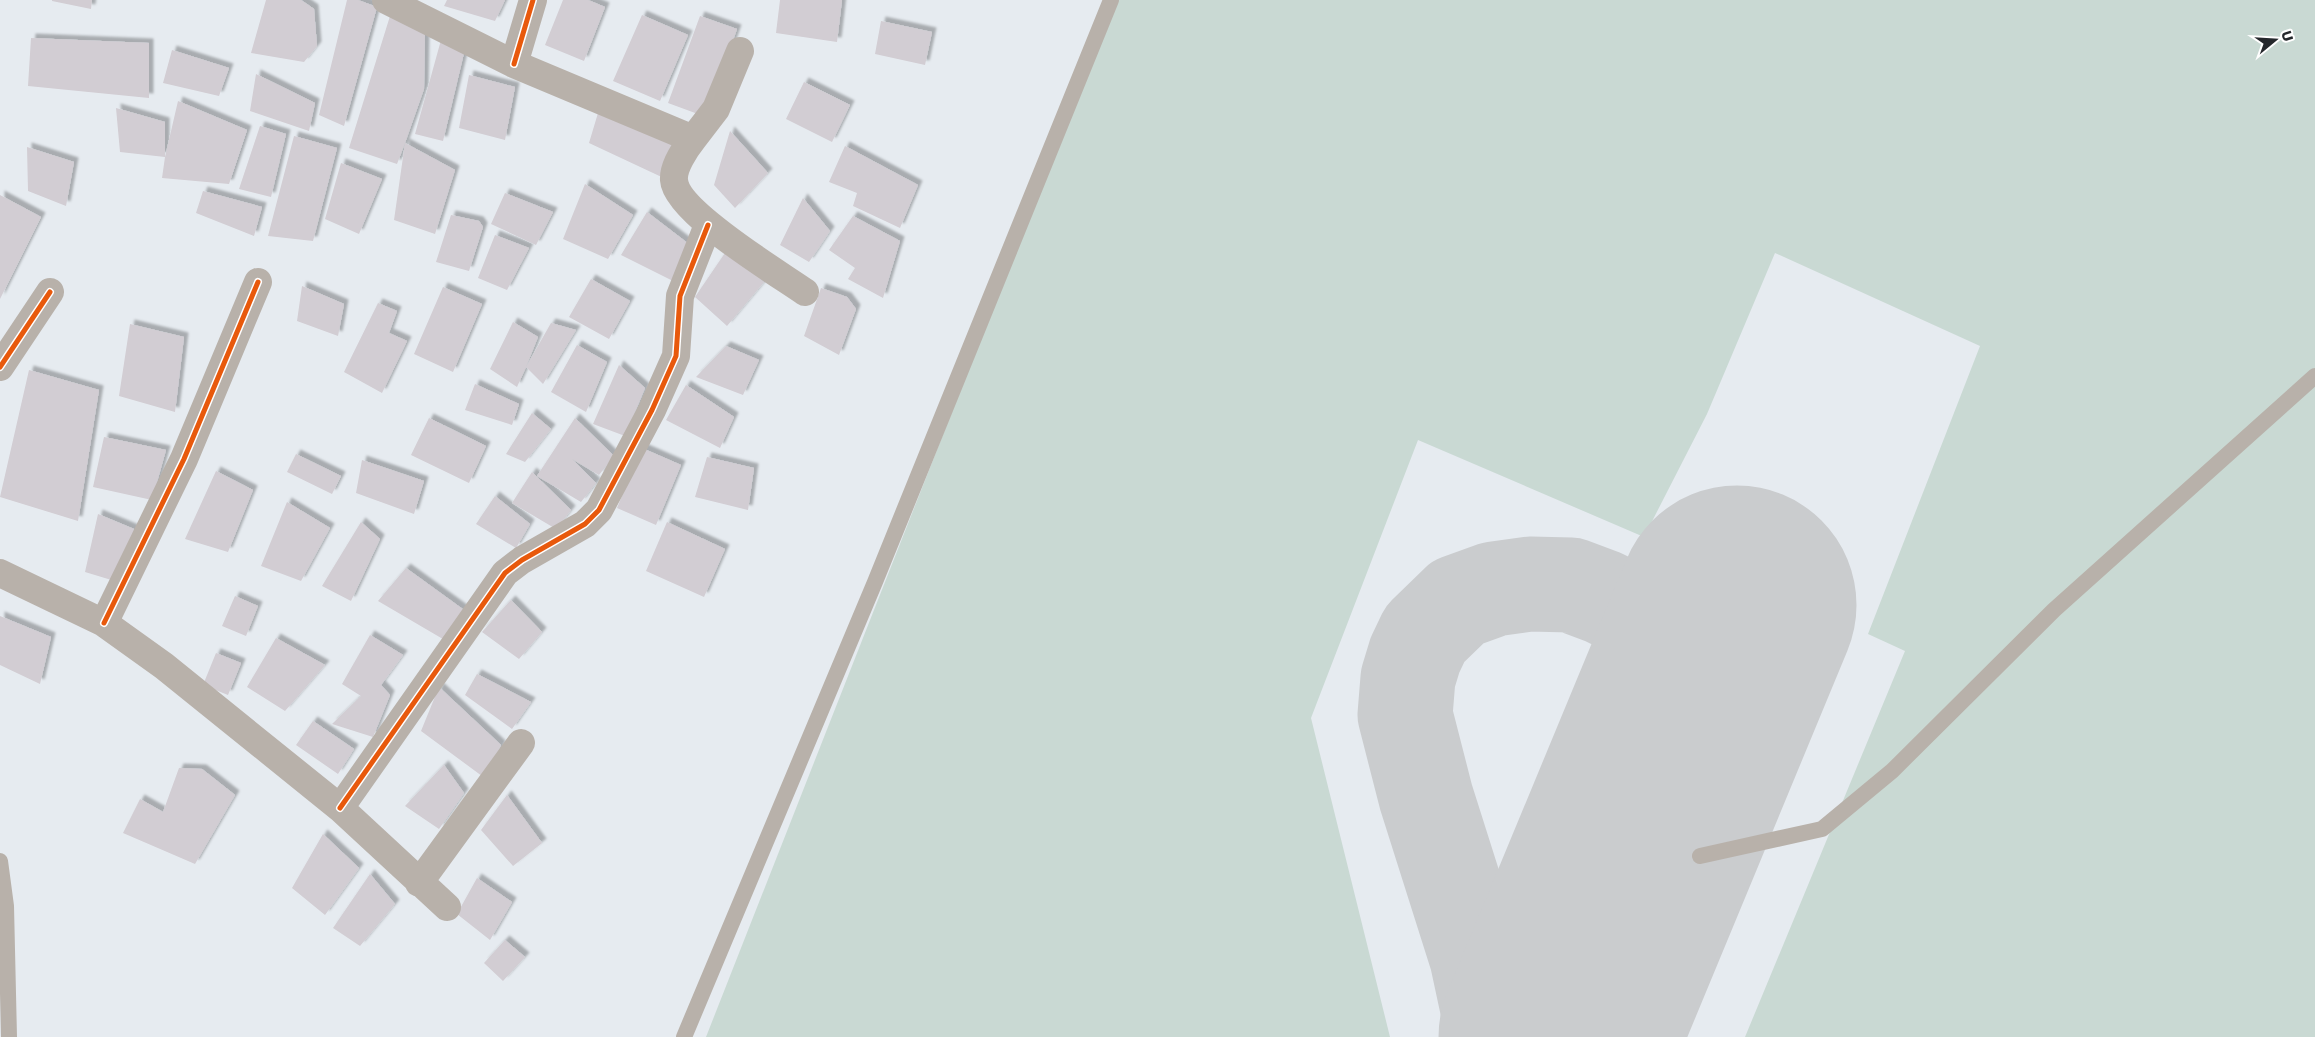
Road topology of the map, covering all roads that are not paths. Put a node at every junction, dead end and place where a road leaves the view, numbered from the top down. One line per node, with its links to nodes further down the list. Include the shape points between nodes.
1 (386, 0): 5 (street)
2 (533, 0): 5 (street)
3 (1111, 0): 22 (lane)
4 (740, 51): 6 (street, via 716,109)
5 (514, 64): 6 (street)
6 (693, 139): 7 (street, via 674,179 678,192)
7 (708, 225): 10 (street); 16 (street, via 680,296 676,356 652,410 599,510 585,524 505,573)
8 (258, 282): 14 (street, via 184,459)
9 (50, 292): 11 (street)
10 (805, 292)
11 (0, 367)
12 (2315, 376): 17 (lane, via 2054,610 1892,771 1822,829)
13 (0, 573): 14 (street)
14 (104, 623): 16 (street, via 164,666)
15 (521, 742): 19 (street)
16 (340, 808): 19 (street)
17 (1700, 856)
18 (0, 861): 21 (lane, via 6,906)
19 (419, 882): 20 (street)
20 (447, 907)
21 (9, 1037)
22 (684, 1037)

